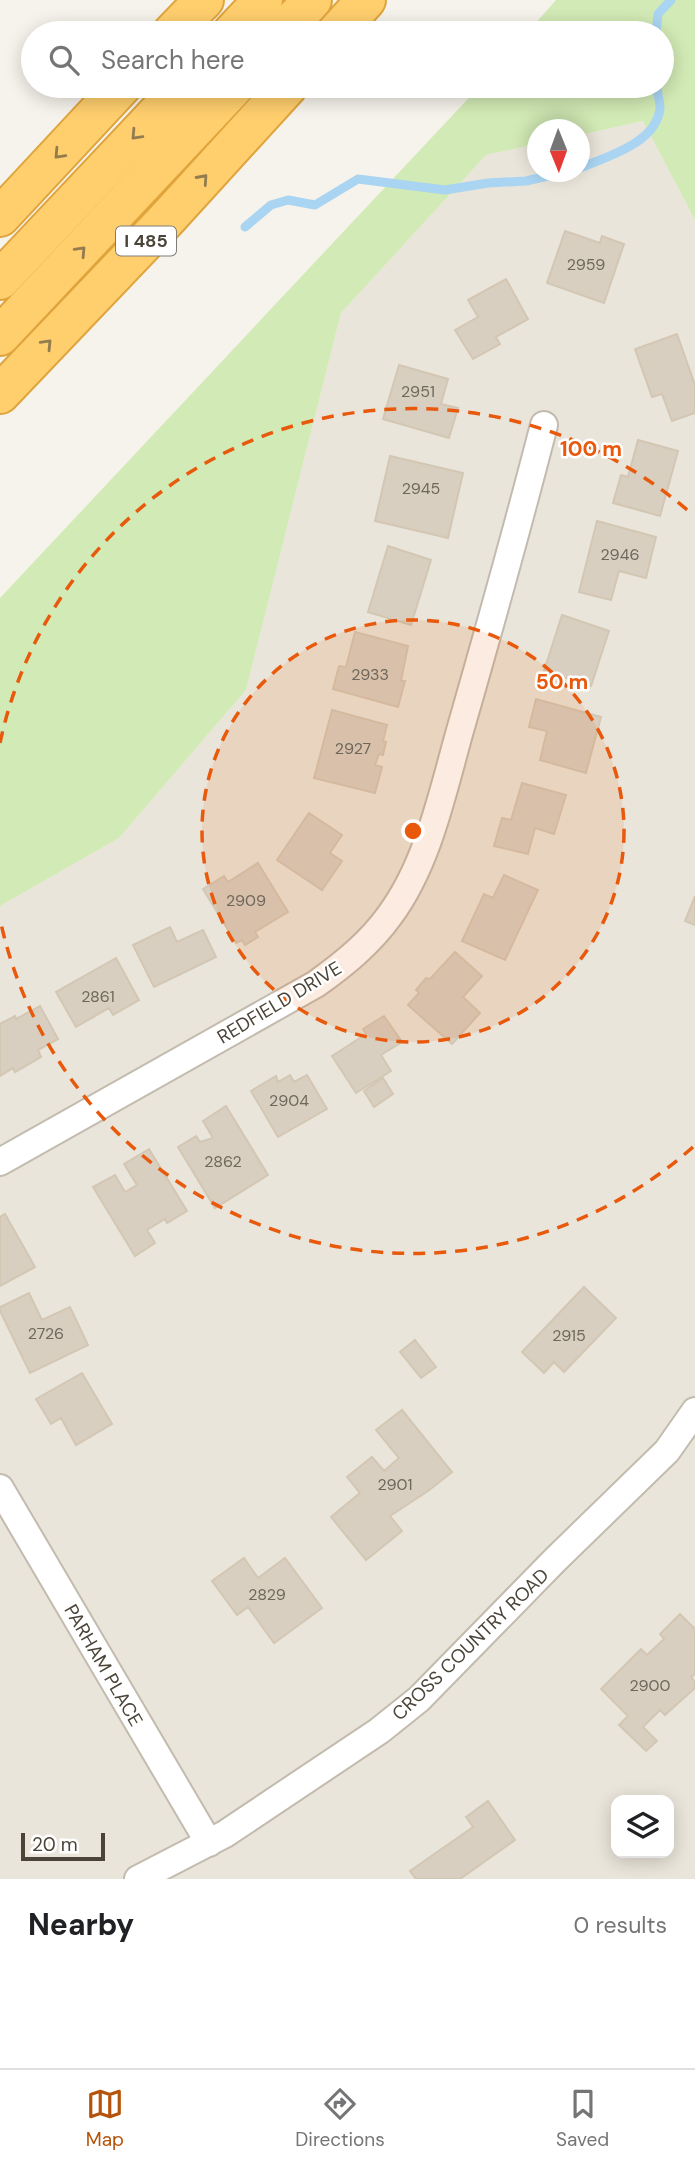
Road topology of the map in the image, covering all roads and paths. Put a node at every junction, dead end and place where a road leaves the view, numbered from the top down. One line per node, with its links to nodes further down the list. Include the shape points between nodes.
1 (204, 0): 5 (highway)
2 (263, 0): 6 (highway)
3 (312, 0): 7 (highway)
4 (366, 0): 8 (highway)
5 (184, 21)
6 (243, 21)
7 (293, 21)
8 (346, 21)
9 (111, 98): 13 (highway, one-way to 13)
10 (172, 98): 14 (highway, one-way to 14)
11 (224, 98): 15 (highway, I 485, one-way to 11)
12 (277, 98): 16 (highway, I 485, one-way to 12)
13 (0, 217)
14 (0, 280)
15 (0, 336)
16 (0, 394)
17 (544, 425): 18 (street, REDFIELD DRIVE, via 436,814 391,914 346,962 316,984)
18 (0, 1162)
19 (695, 1411): 21 (street, CROSS COUNTRY ROAD, via 667,1451 419,1699 330,1765)
20 (0, 1488): 21 (street, PARHAM PLACE)
21 (209, 1843): 22 (street, CROSS COUNTRY ROAD)
22 (138, 1879)

